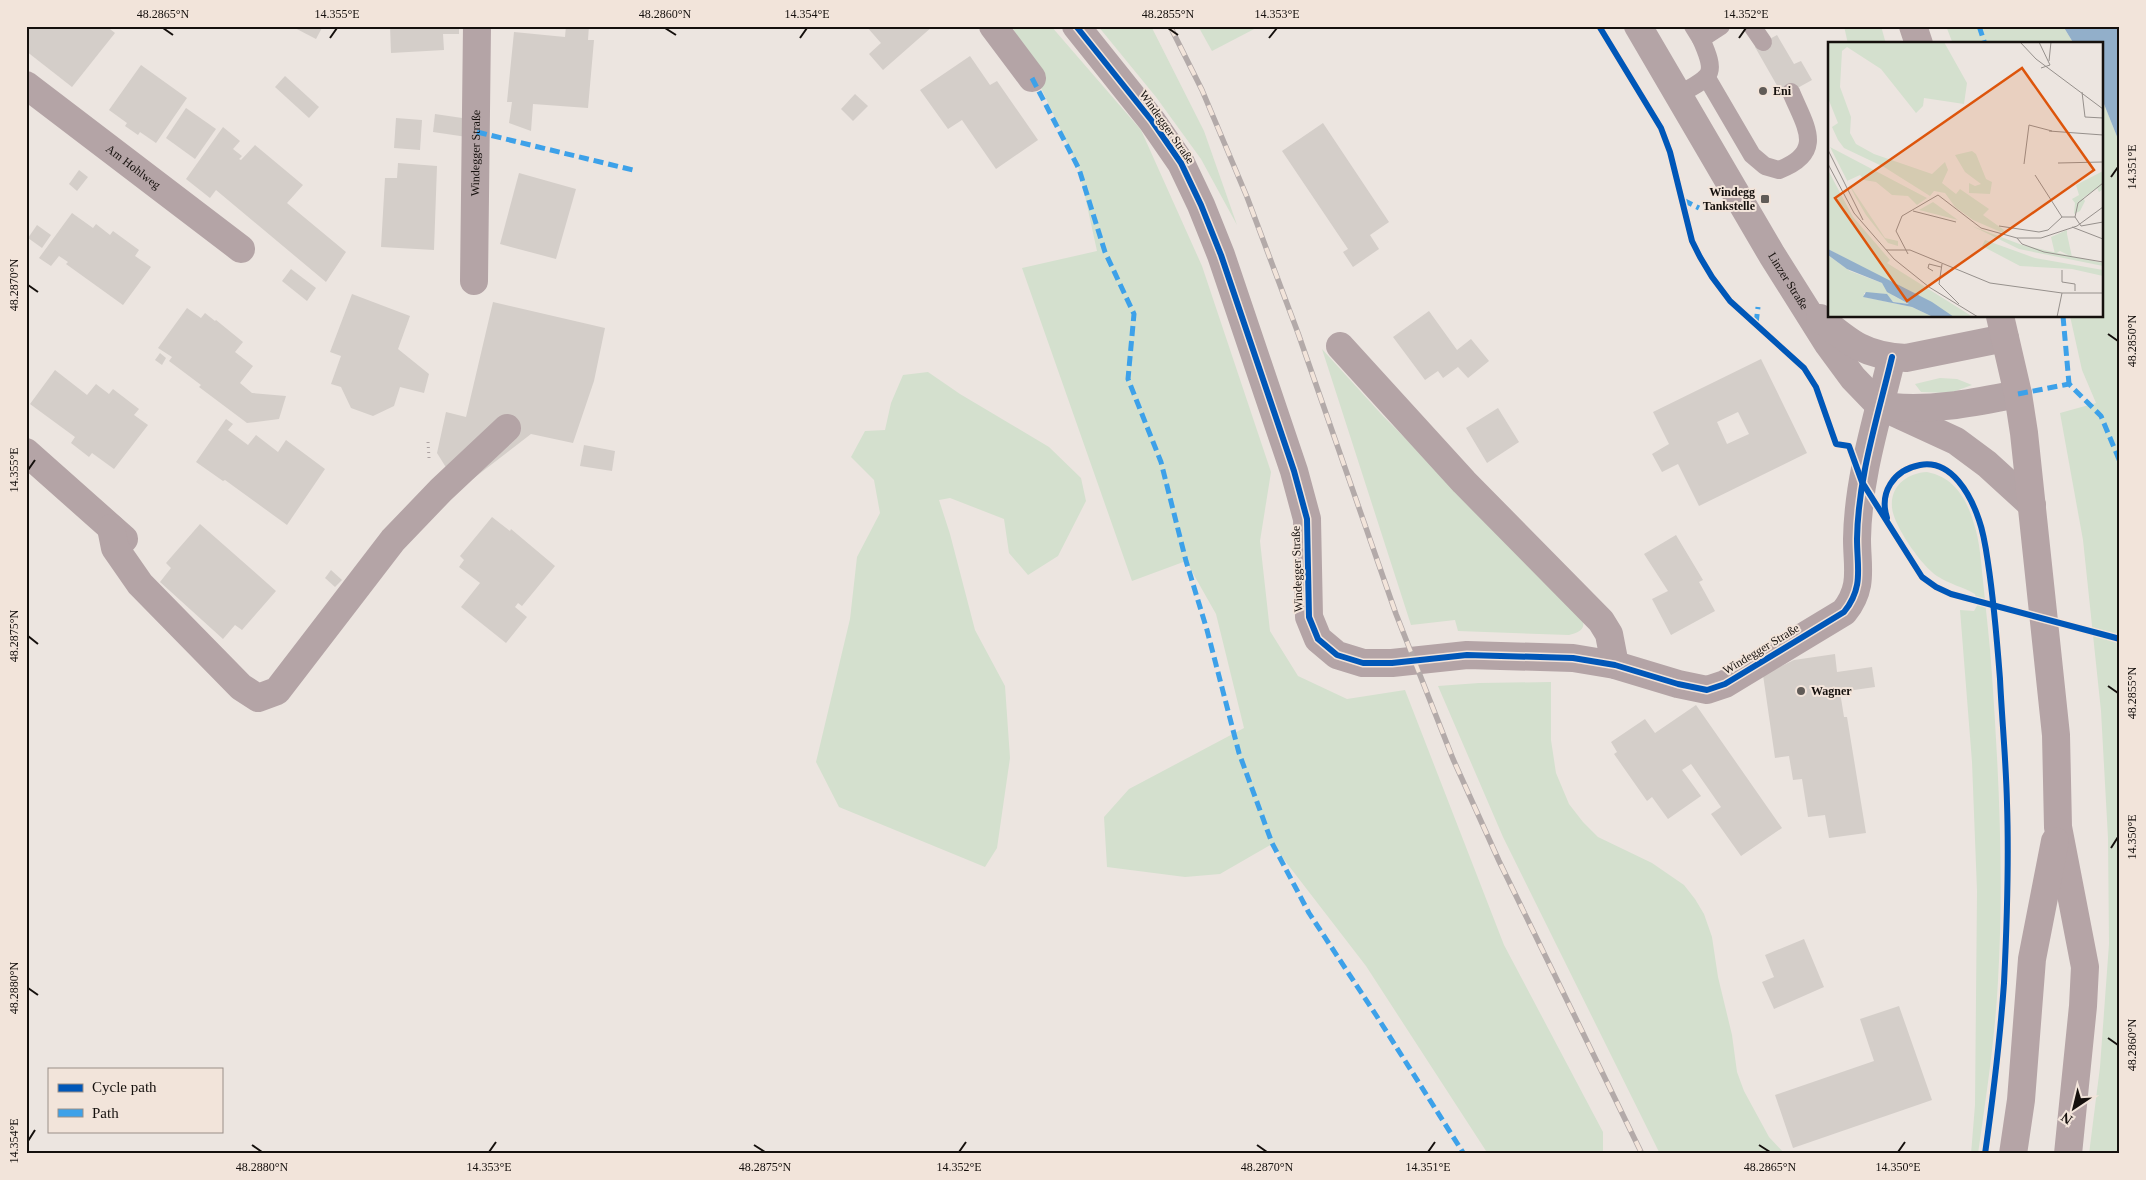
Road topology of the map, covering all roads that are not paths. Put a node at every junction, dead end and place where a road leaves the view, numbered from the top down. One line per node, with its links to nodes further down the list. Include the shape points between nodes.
1 (477, 26): 17 (street, Windegger Straße)
2 (993, 26): 11 (street)
3 (1076, 26): 29 (street, Windegger Straße, via 1152,121 1181,163 1221,255 1294,471 1307,519 1309,617 1318,638 1337,655 1362,663 1467,655 1573,658)
4 (1638, 26): 15 (street, Linzer Straße)
5 (1721, 26): 8 (lane)
6 (1752, 26): 9 (lane)
7 (1913, 26): 10 (main road)
8 (1698, 31): 12 (lane, via 1710,60)
9 (1763, 42)
10 (1918, 42)
11 (1032, 78)
12 (1707, 78): 14 (lane, via 1752,155 1765,166 1779,170 1792,165 1808,145 1808,132); 15 (lane)
13 (26, 85): 16 (street, Am Hohlweg)
14 (1790, 92)
15 (1678, 95): 18 (street, Linzer Straße)
16 (241, 249)
17 (474, 281)
18 (1801, 302): 21 (street, via 1853,344 1875,354); 23 (street, Linzer Straße, via 1853,378)
19 (2002, 327): 21 (street, via 1906,358); 22 (main road)
20 (1340, 346): 29 (street, via 1464,482 1601,621 1609,634)
21 (1892, 357): 23 (street, Windegger Straße)
22 (2018, 394): 23 (street, via 1918,410); 26 (main road)
23 (1880, 406): 26 (street, via 1956,441); 29 (street, Windegger Straße, via 1862,482 1857,537 1858,586 1853,601 1844,612 1725,684 1707,690)
24 (507, 428): 27 (street, via 393,540 277,691 258,698 241,687 140,584 115,548)
25 (26, 452): 27 (street)
26 (2032, 505): 30 (main road, via 2056,735)
27 (112, 528): 28 (street)
28 (135, 549)
29 (1615, 665)
30 (2058, 827): 31 (main road, via 2032,959 2021,1100); 32 (main road, via 2085,967 2084,1006)
31 (2013, 1154)
32 (2068, 1154)

